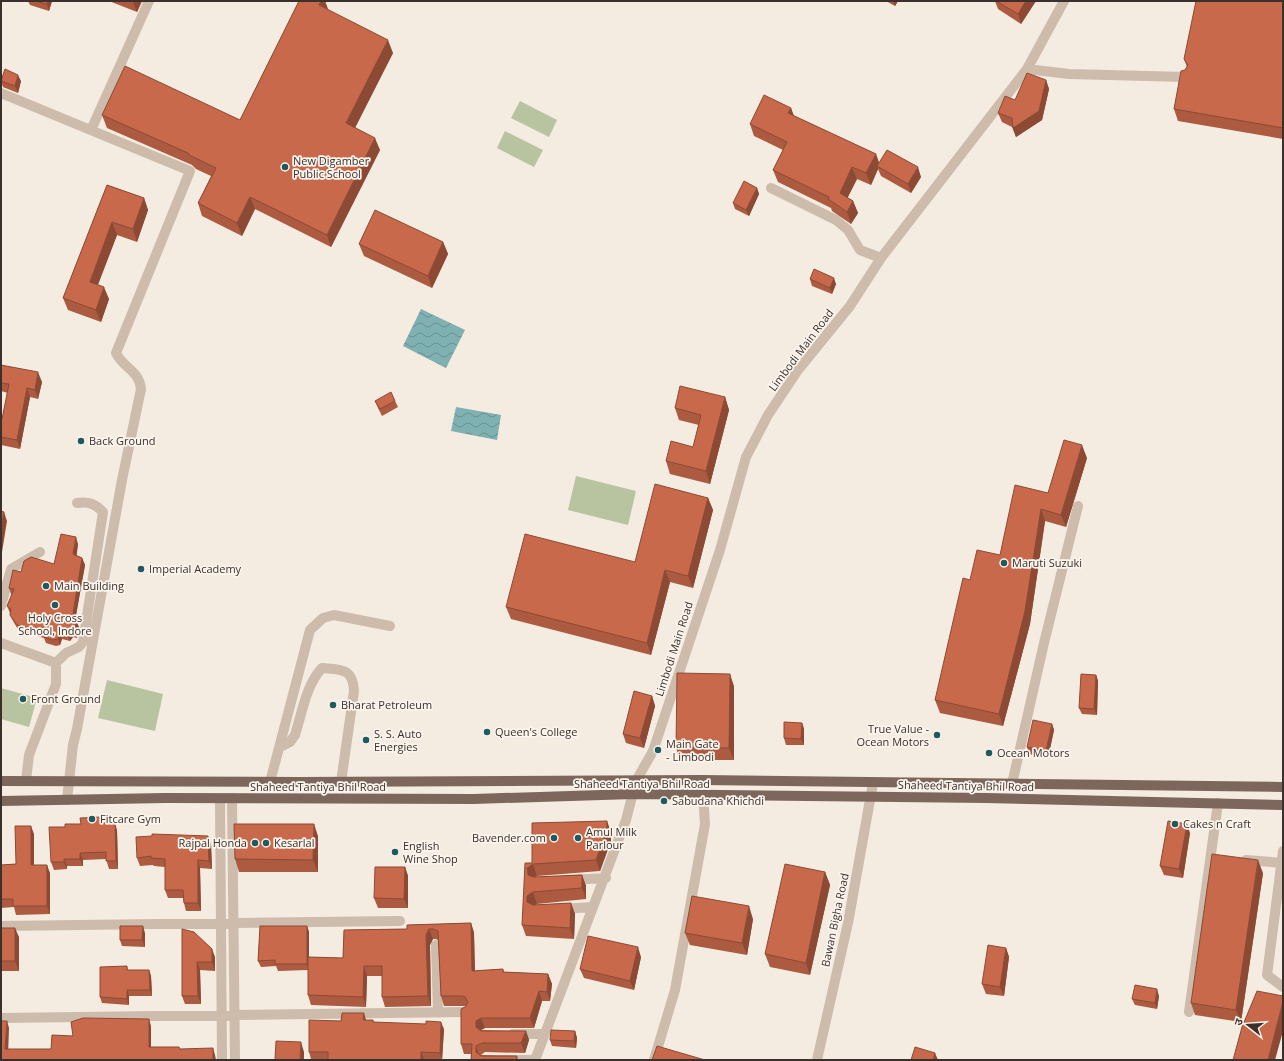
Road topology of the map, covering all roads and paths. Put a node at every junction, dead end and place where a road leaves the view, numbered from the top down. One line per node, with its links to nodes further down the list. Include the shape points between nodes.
1 (150, 1): 6 (street)
2 (1064, 1): 3 (street, Limbodi Main Road)
3 (1027, 68): 4 (street, via 1070,74); 8 (street, Limbodi Main Road)
4 (1186, 77)
5 (1, 93): 6 (street)
6 (91, 130): 17 (street, via 190,171 116,353 140,380 141,389)
7 (771, 188): 8 (street, via 836,220 848,230 860,250)
8 (881, 258): 19 (street, Limbodi Main Road, via 850,306 798,370 768,415 746,457 720,550 653,751)
9 (77, 503): 15 (street, via 95,504 103,512 83,642 79,647 66,652)
10 (1078, 506): 25 (street, via 1045,636)
11 (40, 552): 12 (street, via 11,570)
12 (1, 606)
13 (390, 626): 16 (street, via 334,615 323,618 310,630)
14 (1, 643): 15 (street)
15 (56, 663): 18 (street, via 56,684 29,755)
16 (280, 747): 22 (street); 23 (street, via 290,742 295,735 315,675 322,668 350,674 354,680 354,691)
17 (68, 780): 18 (main road, Shaheed Tantiya Bhil Road); 21 (main road, Shaheed Tantiya Bhil Road); 33 (street)
18 (26, 781): 20 (main road, Shaheed Tantiya Bhil Road)
19 (636, 781): 23 (main road, Shaheed Tantiya Bhil Road); 24 (main road, Shaheed Tantiya Bhil Road); 27 (street, Limbodi Main Road)
20 (1, 782)
21 (252, 782): 22 (main road, Shaheed Tantiya Bhil Road); 31 (main road)
22 (270, 782): 23 (main road, Shaheed Tantiya Bhil Road)
23 (341, 782)
24 (873, 784): 25 (main road, Shaheed Tantiya Bhil Road); 29 (street, Bawan Bigha Road)
25 (1012, 784): 26 (main road, Shaheed Tantiya Bhil Road)
26 (1283, 787)
27 (633, 794): 28 (main road, Shaheed Tantiya Bhil Road); 31 (main road, Shaheed Tantiya Bhil Road, via 474,799); 40 (street, Limbodi Main Road)
28 (703, 795): 29 (main road, Shaheed Tantiya Bhil Road); 62 (street, via 705,824 678,975)
29 (871, 797): 35 (main road, Shaheed Tantiya Bhil Road); 63 (street, Bawan Bigha Road, via 848,923)
30 (232, 798): 31 (main road, Shaheed Tantiya Bhil Road); 32 (main road, Shaheed Tantiya Bhil Road); 46 (street)
31 (252, 798)
32 (220, 799): 33 (main road, Shaheed Tantiya Bhil Road); 45 (street)
33 (67, 800): 34 (main road, Shaheed Tantiya Bhil Road)
34 (1, 801)
35 (1218, 803): 36 (main road, Shaheed Tantiya Bhil Road); 51 (street, via 1214,857)
36 (1283, 805)
37 (1283, 851): 39 (street)
38 (1239, 859): 39 (street)
39 (1282, 863): 49 (street, via 1267,975)
40 (606, 878): 41 (street); 42 (street, Limbodi Main Road)
41 (560, 880)
42 (593, 907): 43 (street); 57 (street, Limbodi Main Road)
43 (552, 909)
44 (400, 921): 46 (street)
45 (221, 923): 46 (street); 47 (street); 53 (street)
46 (233, 923): 54 (street)
47 (1, 926)
48 (436, 945): 52 (street)
49 (1283, 987)
50 (465, 1012): 52 (street)
51 (1189, 1012)
52 (438, 1013): 54 (street)
53 (222, 1015): 54 (street); 55 (street); 58 (street)
54 (234, 1015): 59 (street)
55 (1, 1018)
56 (500, 1034): 57 (street)
57 (545, 1034): 61 (street, Limbodi Main Road)
58 (222, 1060)
59 (235, 1060)
60 (492, 1060): 61 (street)
61 (535, 1060)
62 (654, 1060)
63 (817, 1060)

